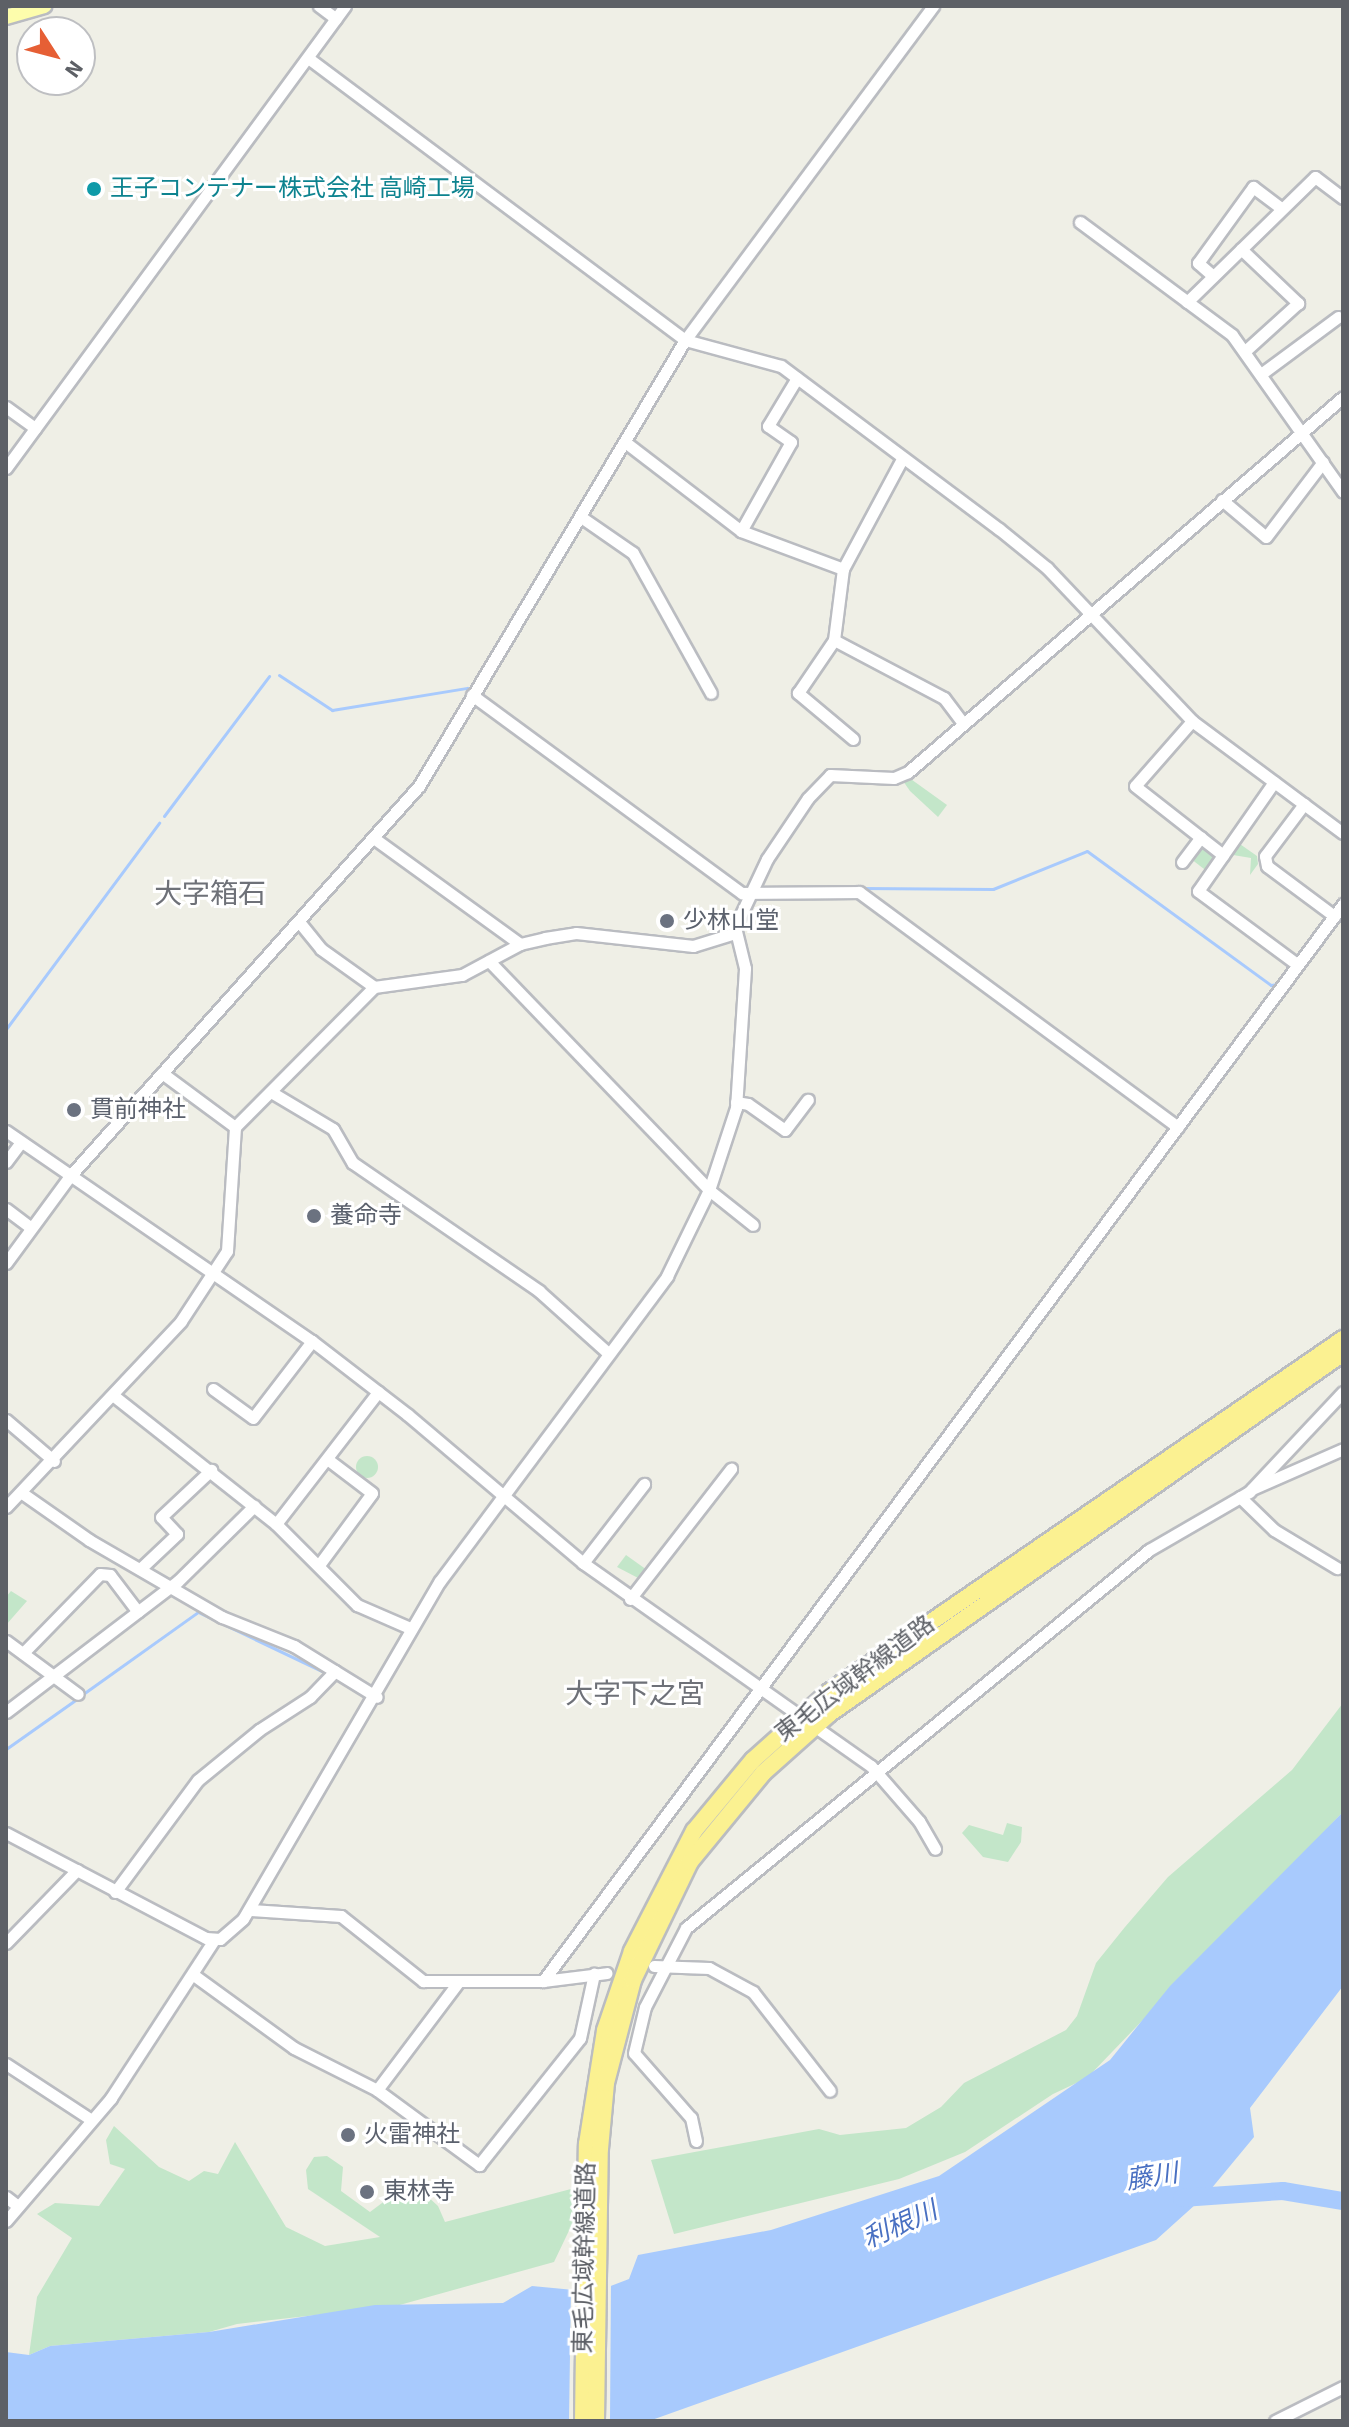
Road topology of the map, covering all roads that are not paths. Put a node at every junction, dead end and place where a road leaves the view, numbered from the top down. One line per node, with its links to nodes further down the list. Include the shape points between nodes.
1 (44, 6): 5 (main road)
2 (319, 6): 6 (street)
3 (345, 6): 6 (street)
4 (933, 6): 15 (street)
5 (6, 17)
6 (336, 19): 7 (street)
7 (308, 58): 15 (street); 21 (street)
8 (1343, 198): 9 (street, via 1315,177)
9 (1282, 209): 11 (street); 12 (street, via 1253,187 1198,263)
10 (1080, 222): 13 (street)
11 (1241, 249): 12 (street); 16 (street, via 1298,303)
12 (1213, 276): 13 (street)
13 (1187, 302): 16 (street)
14 (1338, 317): 17 (street)
15 (685, 340): 18 (street, via 781,366); 23 (street)
16 (1245, 351): 17 (street)
17 (1261, 374): 22 (street)
18 (797, 378): 24 (street); 30 (street, via 768,426 791,442)
19 (1343, 397): 22 (street)
20 (6, 407): 21 (street)
21 (35, 428): 26 (street)
22 (1303, 433): 25 (street); 28 (street)
23 (625, 442): 29 (street); 30 (street)
24 (902, 459): 31 (street); 32 (street, via 1047,568)
25 (1323, 462): 27 (street); 28 (street, via 1266,537)
26 (6, 468)
27 (1343, 492)
28 (1222, 500): 32 (street)
29 (581, 517): 34 (street, via 633,553); 35 (street)
30 (741, 531): 31 (street)
31 (843, 569): 33 (street)
32 (1094, 615): 36 (street); 37 (street)
33 (834, 640): 37 (street, via 944,698); 38 (street, via 798,693)
34 (711, 693)
35 (472, 695): 43 (street, via 419,786); 46 (street, via 742,893)
36 (1192, 721): 39 (street); 42 (street, via 1135,786)
37 (962, 722): 46 (street, via 901,776 830,775 808,798)
38 (853, 739)
39 (1274, 782): 40 (street); 44 (street)
40 (1304, 804): 41 (street); 48 (street, via 1265,856 1267,866)
41 (1343, 833)
42 (1201, 837): 44 (street); 45 (street)
43 (375, 839): 49 (street); 51 (street)
44 (1223, 855): 53 (street, via 1198,891)
45 (1182, 862)
46 (750, 892): 50 (street); 60 (street, via 859,892)
47 (1343, 904): 48 (street)
48 (1334, 916): 53 (street)
49 (300, 923): 54 (street, via 321,949); 55 (street)
50 (735, 933): 51 (street, via 693,946 576,933); 58 (street, via 745,968)
51 (520, 944): 52 (street)
52 (489, 961): 54 (street, via 462,975); 65 (street)
53 (1298, 965): 60 (street)
54 (374, 987): 56 (street)
55 (162, 1073): 59 (street); 64 (street)
56 (271, 1092): 59 (street); 73 (street, via 333,1129 353,1163 539,1291)
57 (808, 1100): 58 (street, via 785,1130)
58 (736, 1102): 65 (street)
59 (235, 1127): 70 (street, via 227,1251)
60 (1178, 1127): 105 (street)
61 (6, 1131): 62 (street)
62 (21, 1142): 63 (street); 64 (street)
63 (6, 1162)
64 (70, 1176): 68 (street); 70 (street)
65 (709, 1190): 67 (street); 73 (street, via 667,1276)
66 (6, 1209): 68 (street)
67 (753, 1225)
68 (31, 1228): 69 (street)
69 (6, 1263)
70 (215, 1272): 72 (street); 78 (street, via 181,1321)
71 (1343, 1339): 109 (highway, 東毛広域幹線道路)
72 (312, 1341): 75 (street, via 253,1418); 76 (street)
73 (608, 1353): 89 (street)
74 (1343, 1353): 110 (highway, 東毛広域幹線道路)
75 (213, 1389)
76 (378, 1392): 81 (street); 89 (street)
77 (1343, 1392): 86 (street)
78 (114, 1396): 82 (street); 84 (street)
79 (6, 1420): 82 (street)
80 (1343, 1449): 86 (street)
81 (327, 1459): 92 (street); 94 (street, via 372,1493)
82 (54, 1461): 87 (street)
83 (731, 1469): 98 (street)
84 (211, 1470): 90 (street); 96 (street, via 161,1517 177,1534)
85 (644, 1484): 93 (street)
86 (1252, 1489): 88 (street)
87 (22, 1493): 91 (street); 96 (street)
88 (1240, 1497): 95 (street, via 1274,1530); 111 (street, via 1149,1550)
89 (504, 1498): 93 (street); 100 (street)
90 (254, 1506): 92 (street); 97 (street)
91 (6, 1507)
92 (276, 1524): 94 (street)
93 (583, 1563): 98 (street)
94 (319, 1565): 100 (street, via 357,1605)
95 (1337, 1568)
96 (140, 1569): 97 (street)
97 (170, 1587): 99 (street); 103 (street, via 246,1631 284,1641)
98 (630, 1599): 105 (street)
99 (138, 1612): 102 (street, via 110,1575 100,1574); 104 (street)
100 (410, 1628): 107 (street)
101 (6, 1641): 102 (street)
102 (23, 1653): 104 (street)
103 (335, 1671): 107 (street); 115 (street, via 310,1697 198,1780)
104 (54, 1675): 106 (street); 108 (street)
105 (759, 1687): 109 (street); 121 (street)
106 (78, 1694)
107 (377, 1697): 116 (street)
108 (6, 1712)
109 (800, 1715): 110 (street); 128 (highway, 東毛広域幹線道路, via 745,1768 694,1831 632,1951 605,2030 589,2122)
110 (815, 1725): 111 (street); 128 (highway, 東毛広域幹線道路, via 725,1816 690,1862 657,1923 617,2031)
111 (877, 1772): 113 (street, via 919,1821); 119 (street, via 692,1921)
112 (6, 1833): 114 (street)
113 (935, 1849)
114 (77, 1870): 115 (street); 118 (street)
115 (115, 1892): 117 (street)
116 (251, 1910): 117 (street); 122 (street, via 341,1916 423,1981)
117 (214, 1940): 120 (street)
118 (6, 1943)
119 (659, 1965): 125 (street, via 709,1968 753,1992); 127 (street, via 634,2053 691,2118)
120 (195, 1976): 124 (street, via 303,2053); 126 (street, via 111,2098)
121 (543, 1981): 122 (street); 124 (street, via 601,1974 580,2038 479,2165)
122 (457, 1984): 124 (street)
123 (6, 2064): 126 (street)
124 (377, 2090)
125 (830, 2091)
126 (90, 2119): 130 (street)
127 (696, 2141)
128 (593, 2174): 134 (highway, 東毛広域幹線道路); 135 (highway, 東毛広域幹線道路)
129 (6, 2197): 130 (street)
130 (18, 2206): 131 (street)
131 (6, 2221)
132 (1343, 2387): 133 (street)
133 (1295, 2418): 136 (street)
134 (583, 2421)
135 (596, 2421)
136 (1275, 2421)

